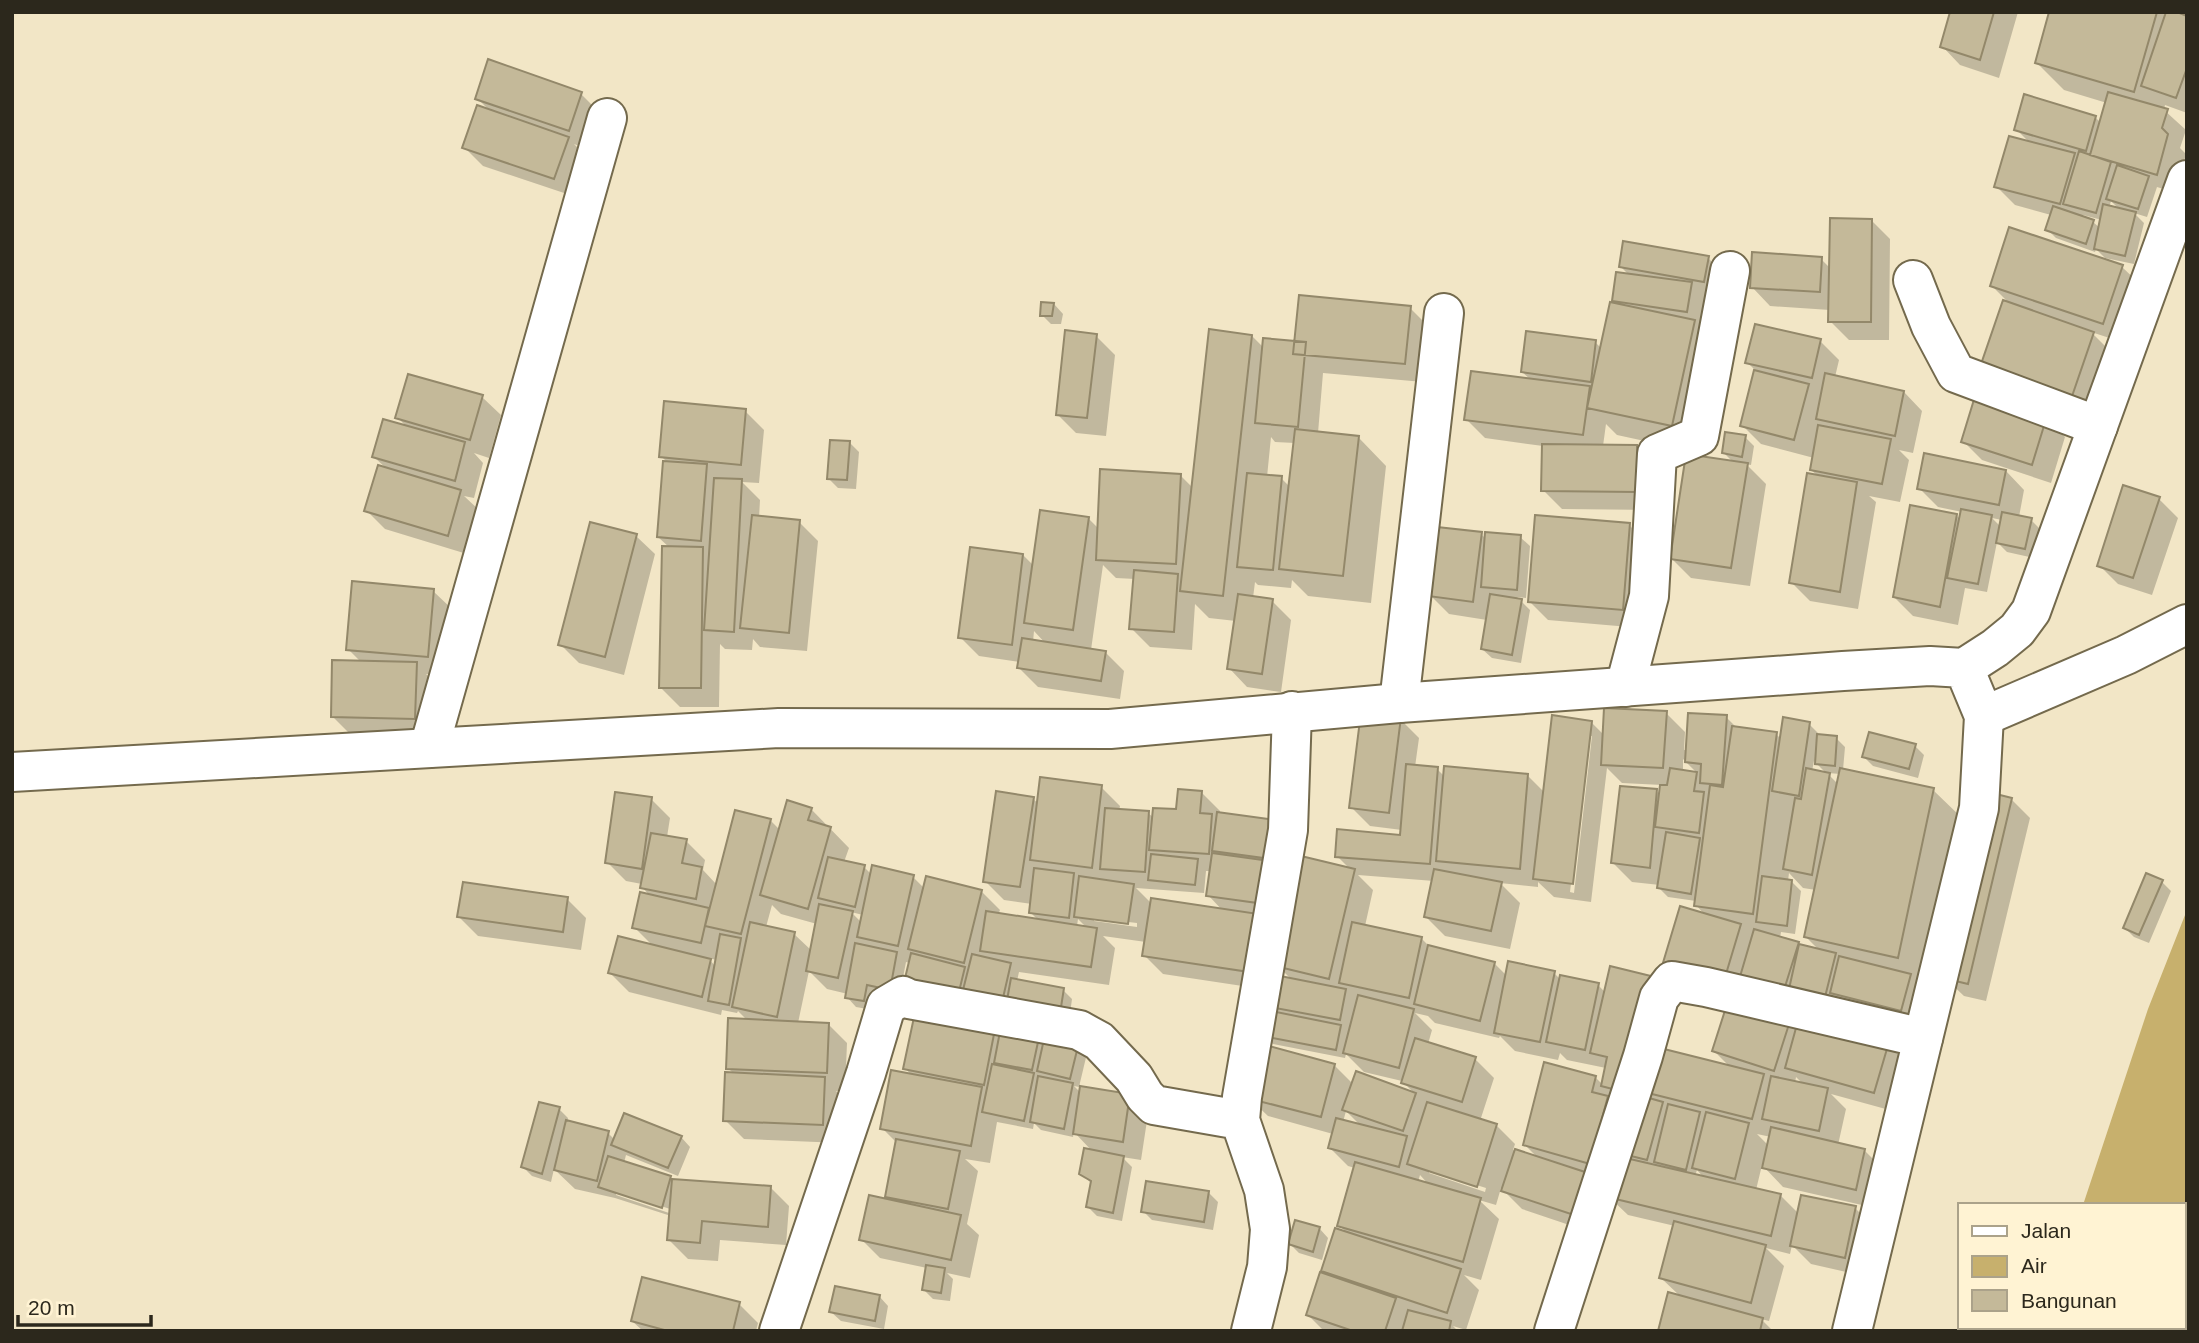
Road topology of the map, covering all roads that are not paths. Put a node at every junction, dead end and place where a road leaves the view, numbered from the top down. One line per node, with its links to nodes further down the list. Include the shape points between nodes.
1 (607, 118): 13 (street)
2 (2187, 180): 6 (street)
3 (1730, 271): 9 (street, via 1699,436 1657,454 1649,596)
4 (1913, 280): 6 (street, via 1955,373)
5 (1444, 313): 10 (street)
6 (2098, 425): 8 (street, via 2031,611 2017,630)
7 (2187, 624): 12 (street)
8 (1964, 668): 9 (street, via 1856,670); 12 (street)
9 (1625, 687): 10 (street)
10 (1398, 703): 11 (street)
11 (1292, 711): 13 (street, via 1110,729 779,728); 16 (street, via 1288,830)
12 (1984, 716): 15 (street, via 1979,808)
13 (429, 748): 14 (street)
14 (12, 772)
15 (1923, 1038): 19 (street, via 1672,981 1659,999); 20 (street)
16 (1240, 1120): 17 (street, via 1154,1105 1099,1041 1079,1030 903,996 886,1006); 18 (street, via 1265,1190 1270,1229 1267,1267)
17 (779, 1331)
18 (1251, 1331)
19 (1554, 1331)
20 (1852, 1331)

